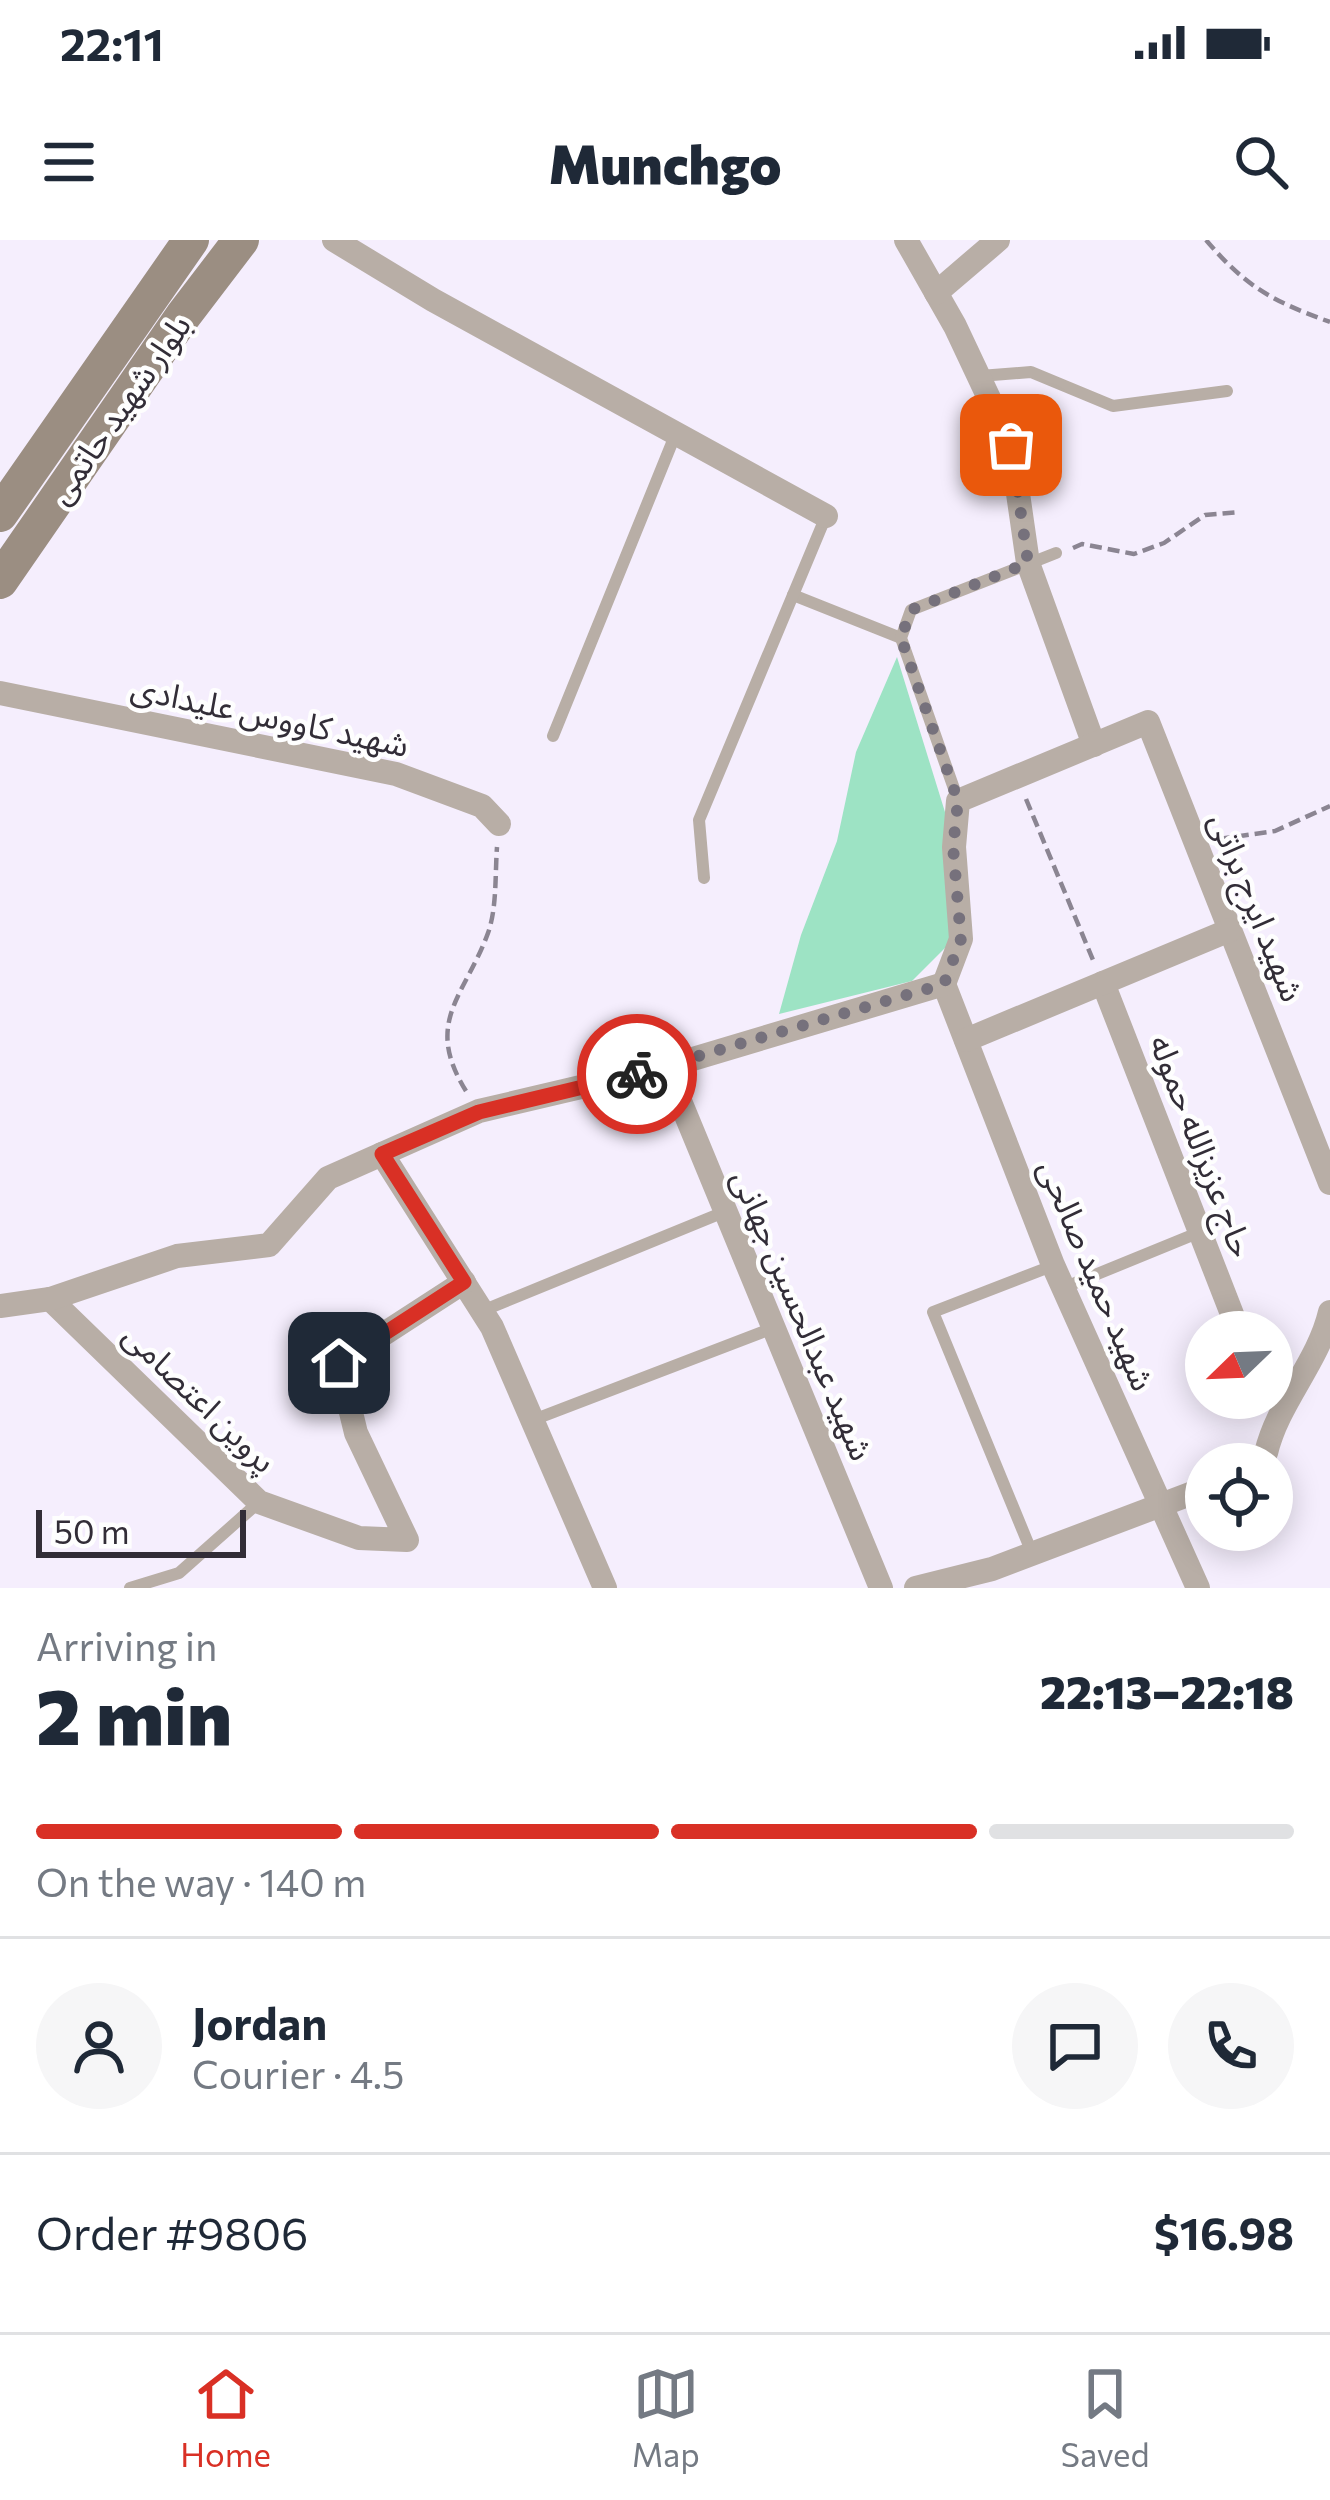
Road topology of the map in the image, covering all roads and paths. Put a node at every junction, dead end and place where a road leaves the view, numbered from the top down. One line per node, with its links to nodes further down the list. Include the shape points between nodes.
1 (191, 240): 13 (main road, بلوار شهید حاتمی)
2 (242, 240): 17 (main road, بلوار شهید حاتمی)
3 (334, 240): 11 (street)
4 (907, 240): 7 (street)
5 (998, 240): 7 (street)
6 (1206, 240): 8 (path, via 1274,302)
7 (936, 293): 9 (street)
8 (1330, 322)
9 (978, 376): 10 (lane, via 1031,372 1113,406); 16 (street, via 1011,445)
10 (1227, 391)
11 (676, 433): 14 (street); 21 (lane)
12 (1240, 512): 15 (path, via 1205,515 1135,554 1082,544)
13 (0, 514)
14 (826, 516): 18 (lane)
15 (1056, 554): 16 (lane)
16 (1028, 563): 19 (lane, via 911,610); 22 (street)
17 (0, 581)
18 (793, 595): 19 (lane); 28 (lane, via 699,820)
19 (901, 638): 24 (lane)
20 (0, 693): 26 (street, شهید کاووس علیدادی, via 396,774 482,806)
21 (553, 736)
22 (1094, 745): 23 (street); 27 (street, شهید ایرج براتی, via 1148,722)
23 (1016, 777): 24 (street); 30 (path)
24 (958, 801): 31 (street, via 961,939)
25 (1330, 806): 27 (path, via 1275,831)
26 (500, 824): 34 (path, via 489,930 450,1008 449,1063)
27 (1196, 842): 29 (street, شهید ایرج براتی)
28 (704, 878)
29 (1230, 930): 30 (street); 36 (street, شهید ایرج براتی)
30 (1103, 983): 32 (street); 38 (street, حاج عزیزالله حموله)
31 (944, 984): 32 (street, شهید حمید صالحی); 33 (street)
32 (966, 1040): 39 (street, شهید حمید صالحی)
33 (666, 1067): 34 (street); 37 (street, شهید عبدالحسین جهانی)
34 (479, 1112): 35 (street)
35 (382, 1154): 40 (street); 41 (street, via 328,1178 269,1245 177,1256)
36 (1330, 1183)
37 (724, 1212): 43 (lane); 46 (street, شهید عبدالحسین جهانی)
38 (1200, 1232): 39 (lane); 44 (street, حاج عزیزالله حموله)
39 (1059, 1277): 51 (street, شهید حمید صالحی); 52 (lane, via 933,1312)
40 (464, 1282): 43 (street); 50 (street, پروین اعتصامی, via 339,1363 356,1433 407,1540 358,1538)
41 (50, 1299): 42 (street); 50 (street, پروین اعتصامی)
42 (0, 1306)
43 (482, 1311): 48 (street)
44 (1231, 1311)
45 (1330, 1312): 47 (street)
46 (773, 1328): 48 (lane); 55 (street, شهید عبدالحسین جهانی)
47 (1293, 1376)
48 (533, 1420): 54 (street)
49 (1185, 1496): 51 (street)
50 (259, 1502): 53 (lane, via 179,1573)
51 (1161, 1505): 52 (street); 57 (street, شهید حمید صالحی)
52 (1032, 1553): 56 (street)
53 (130, 1588)
54 (605, 1588)
55 (881, 1588)
56 (916, 1588)
57 (1198, 1588)

